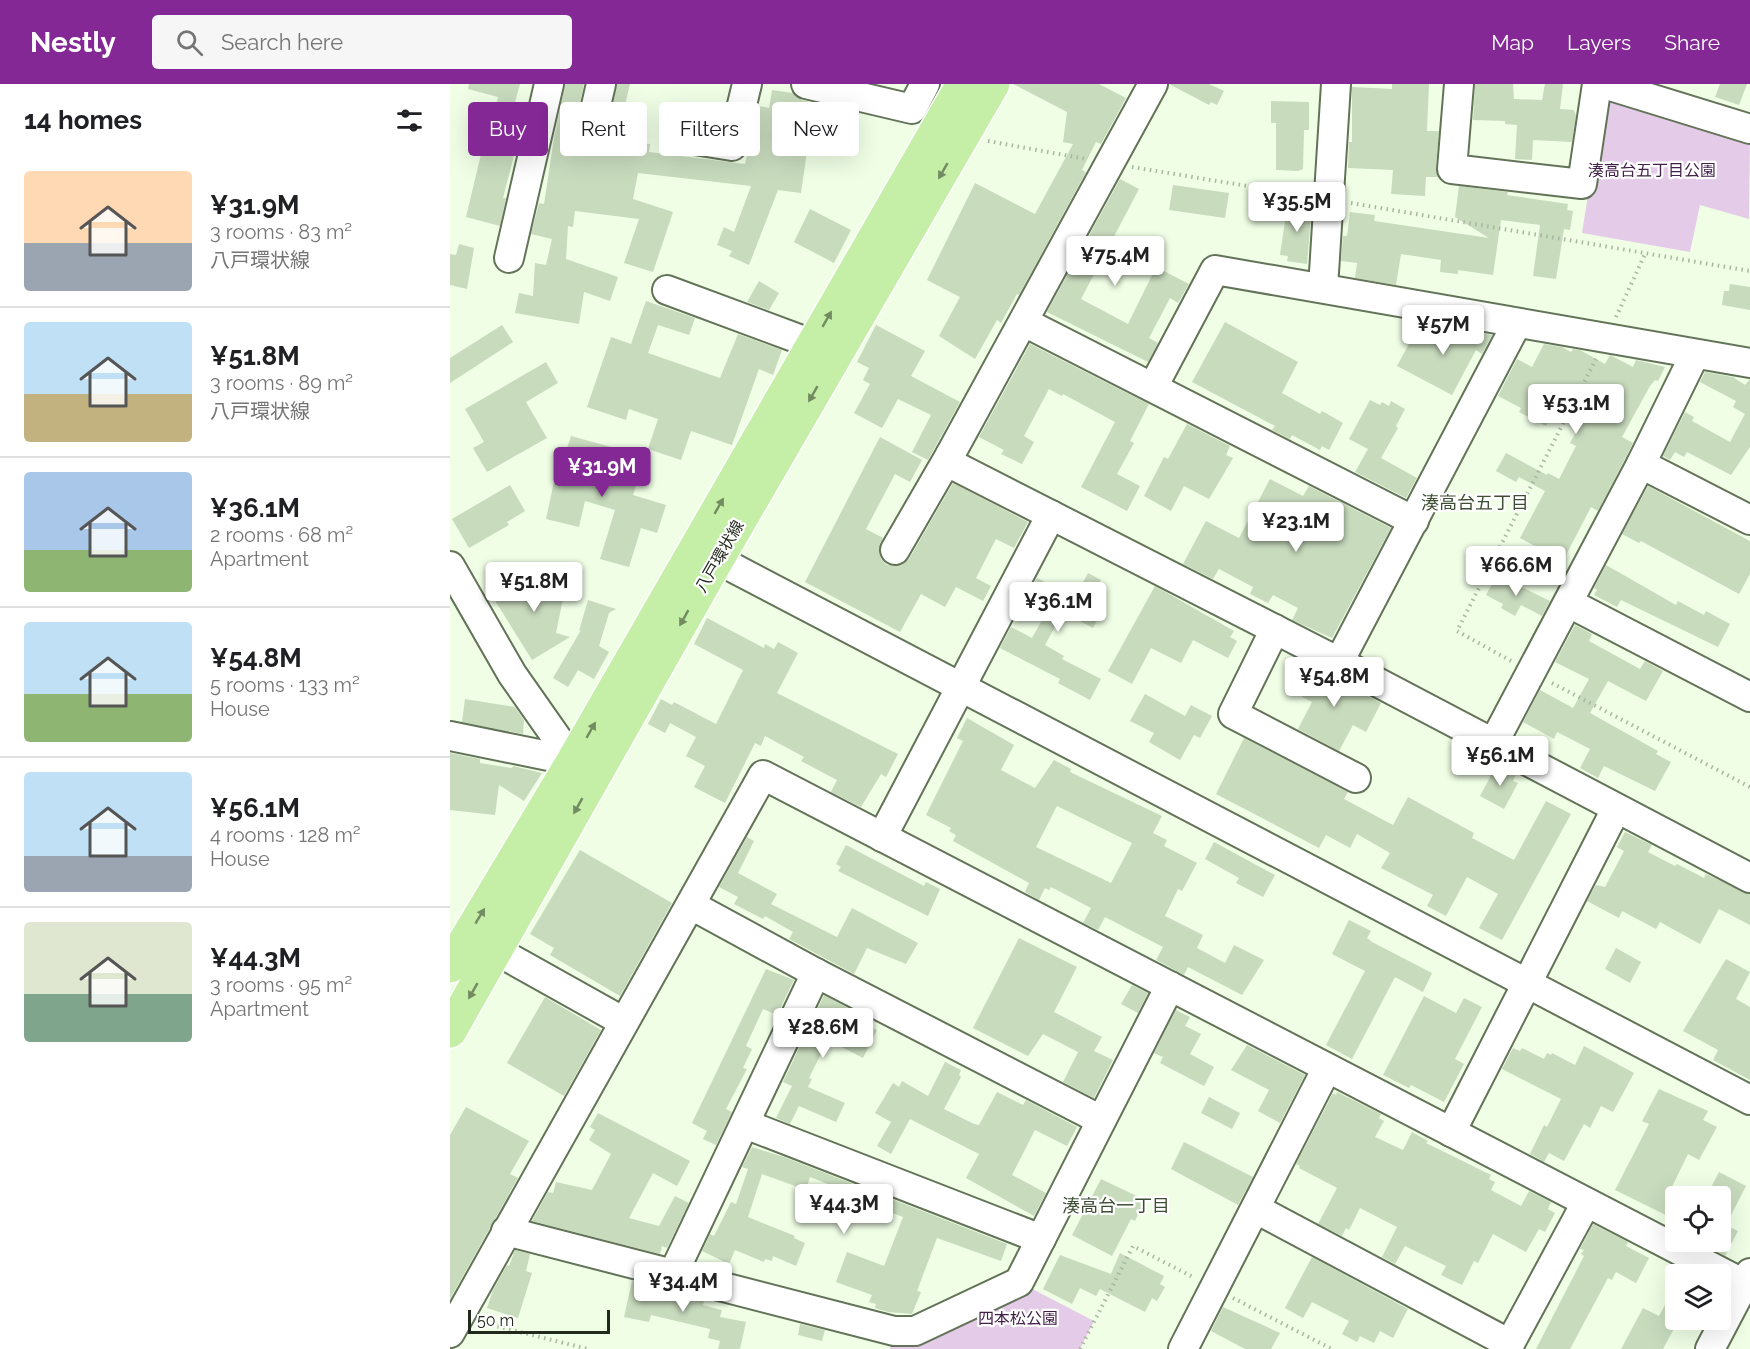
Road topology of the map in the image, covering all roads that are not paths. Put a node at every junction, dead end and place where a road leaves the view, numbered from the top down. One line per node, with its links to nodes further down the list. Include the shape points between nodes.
1 (549, 84): 15 (street)
2 (601, 84): 12 (street)
3 (747, 84): 13 (street)
4 (806, 84): 5 (street, via 912,109)
5 (925, 84)
6 (1336, 84): 16 (street)
7 (1459, 84): 8 (street, via 1452,169 1582,184)
8 (1598, 84)
9 (1604, 84): 14 (street)
10 (1149, 86): 18 (street)
11 (971, 88): 20 (main road, 八戸環状線, one-way to 11); 30 (main road, 八戸環状線, one-way to 30)
12 (597, 102)
13 (743, 102)
14 (1750, 129)
15 (509, 258)
16 (1323, 288): 19 (street); 23 (street, via 1215,270)
17 (666, 290): 20 (street)
18 (1024, 322): 23 (street); 24 (street)
19 (1517, 323): 21 (street); 28 (street)
20 (811, 346): 30 (main road, 八戸環状線, one-way to 20)
21 (1695, 354): 22 (street); 25 (street)
22 (1750, 363)
23 (1153, 387): 28 (street)
24 (950, 455): 26 (street, via 955,466); 29 (street)
25 (1641, 464): 27 (street); 32 (street)
26 (1051, 515): 33 (street); 35 (street)
27 (1750, 520)
28 (1414, 521): 34 (street)
29 (896, 550)
30 (706, 554): 35 (street); 39 (main road, 八戸環状線, one-way to 30); 45 (main road, 八戸環状線, one-way to 45)
31 (450, 566): 39 (street, via 512,674)
32 (1569, 603): 36 (street); 38 (street)
33 (1275, 629): 34 (street); 40 (street, via 1233,714)
34 (1339, 662): 38 (street)
35 (959, 688): 42 (street); 48 (street)
36 (1750, 697)
37 (450, 736): 39 (street)
38 (1493, 744): 41 (street)
39 (573, 761): 46 (main road, 八戸環状線, one-way to 39)
40 (1356, 778)
41 (1616, 809): 43 (street); 48 (street)
42 (882, 837): 44 (street, via 763,775); 49 (street)
43 (1750, 878)
44 (691, 905): 47 (street); 50 (street)
45 (497, 951): 50 (street); 51 (main road, 八戸環状線, one-way to 51)
46 (450, 966)
47 (816, 973): 54 (street); 55 (street)
48 (1527, 982): 53 (street); 56 (street)
49 (1170, 986): 52 (street); 54 (street)
50 (624, 1022): 59 (street)
51 (450, 1031)
52 (1327, 1068): 56 (street); 58 (street)
53 (1750, 1100)
54 (1101, 1120): 60 (street)
55 (745, 1124): 60 (street); 61 (street)
56 (1451, 1132): 57 (street)
57 (1586, 1203): 62 (street); 64 (street)
58 (1256, 1209): 64 (street); 65 (street)
59 (506, 1231): 61 (street); 63 (street)
60 (1041, 1239): 61 (street, via 1019,1282 915,1331 894,1331)
61 (673, 1274)
62 (1748, 1281): 66 (street)
63 (454, 1325)
64 (1508, 1346)
65 (1183, 1349)
66 (1710, 1349)

